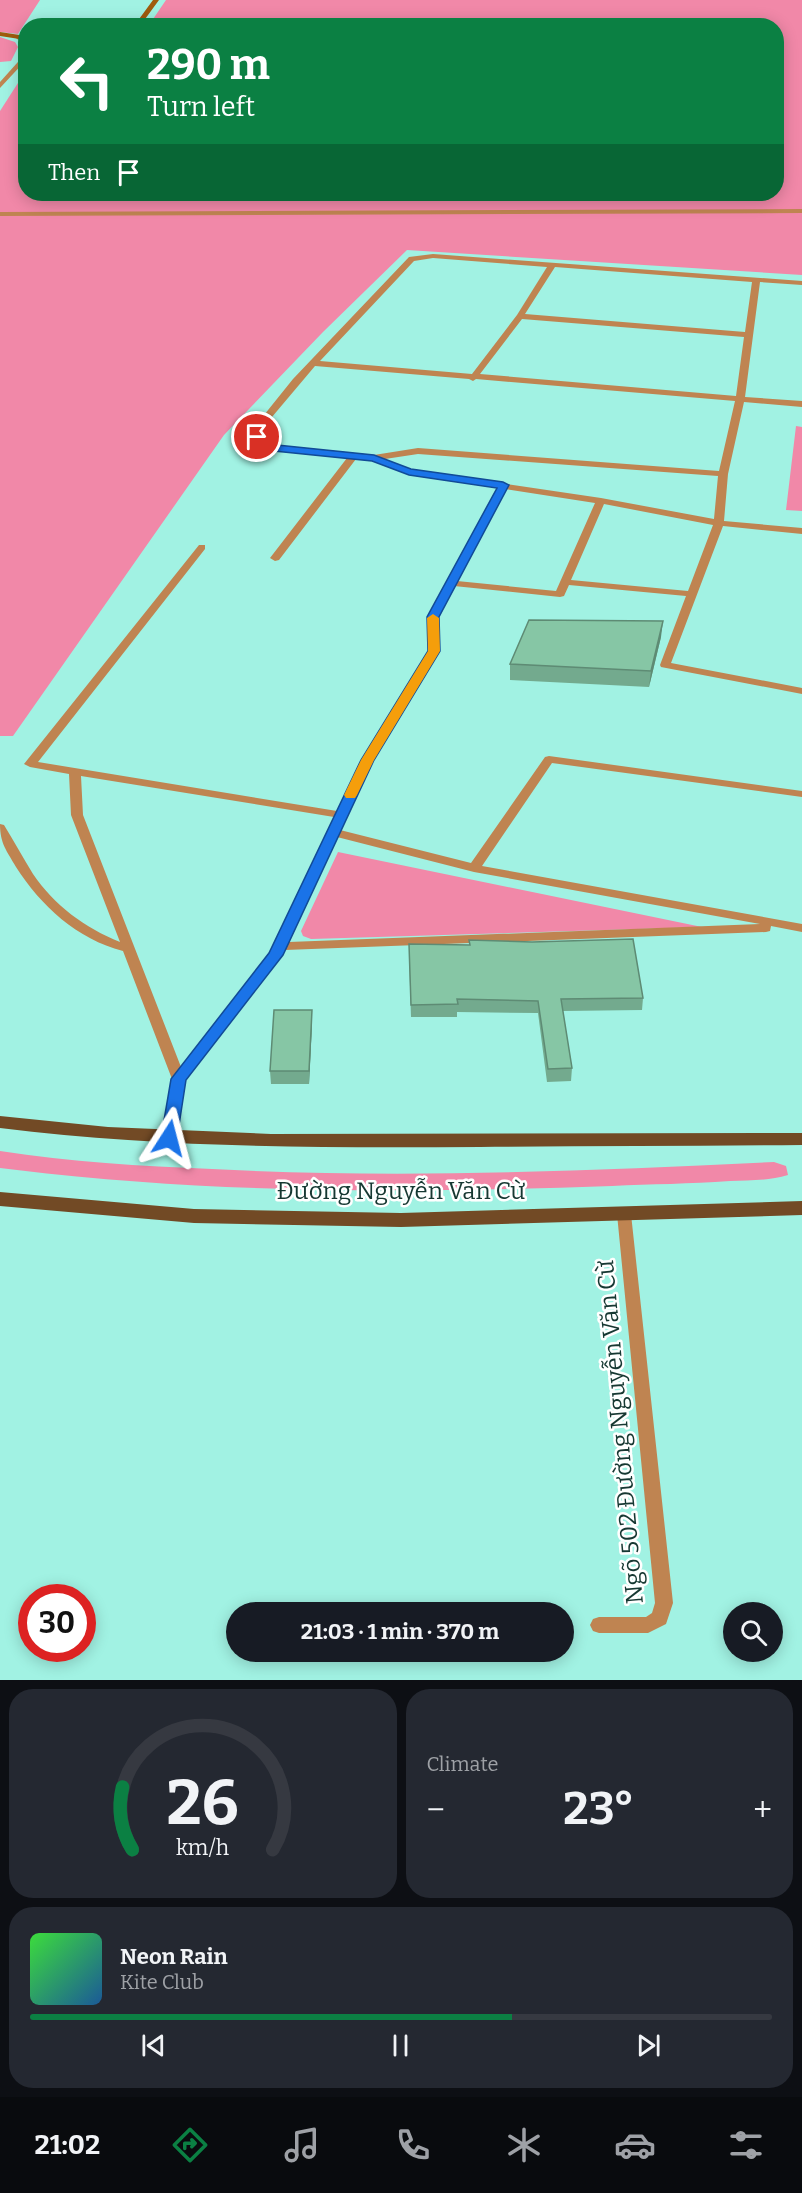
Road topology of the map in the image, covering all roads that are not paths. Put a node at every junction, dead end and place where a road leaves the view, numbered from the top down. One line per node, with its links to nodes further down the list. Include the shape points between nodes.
1 (156, 0): 2 (street)
2 (143, 18)
3 (0, 34): 4 (street)
4 (18, 36)
5 (18, 66): 6 (street)
6 (0, 86)
7 (802, 211): 8 (street)
8 (0, 214)
9 (553, 264): 10 (street); 12 (street); 14 (street, via 433,256 412,259)
10 (756, 280): 11 (street); 13 (street)
11 (802, 283)
12 (520, 316): 13 (street); 15 (street)
13 (749, 335): 16 (street)
14 (313, 363): 15 (street); 18 (street, via 256,430 257,437 274,448)
15 (472, 378): 16 (street)
16 (741, 400): 17 (street); 20 (street)
17 (802, 404)
18 (353, 456): 19 (street); 26 (street)
19 (374, 458): 20 (street, via 418,451); 21 (street, via 409,472)
20 (723, 474): 23 (street)
21 (503, 485): 22 (street); 28 (street)
22 (602, 501): 23 (street); 27 (street)
23 (718, 523): 24 (street); 29 (street)
24 (802, 531)
25 (202, 547): 31 (street, via 30,764)
26 (274, 558)
27 (565, 582): 28 (street, via 560,594); 29 (street)
28 (451, 583): 33 (street, via 433,617 434,651 367,760)
29 (692, 594): 30 (street, via 665,666)
30 (802, 691)
31 (75, 771): 33 (street); 40 (street, via 77,815)
32 (802, 794): 36 (street, via 549,759)
33 (341, 815): 35 (street)
34 (0, 828): 40 (street, via 39,894 54,909 76,926)
35 (333, 832): 36 (street); 39 (street)
36 (474, 868): 37 (street)
37 (788, 927): 38 (street); 39 (street)
38 (802, 928)
39 (279, 946): 41 (street, via 276,955)
40 (128, 948): 41 (street)
41 (179, 1079): 43 (street)
42 (0, 1122): 43 (main road)
43 (169, 1138): 44 (main road, via 328,1142)
44 (802, 1139)
45 (0, 1199): 47 (main road, Đường Nguyễn Văn Cừ, via 206,1216 401,1220)
46 (802, 1208): 47 (main road, Đường Nguyễn Văn Cừ)
47 (624, 1214): 48 (street, Ngõ 502 Đường Nguyễn Văn Cừ, via 664,1603 660,1618 648,1625)
48 (599, 1625)

